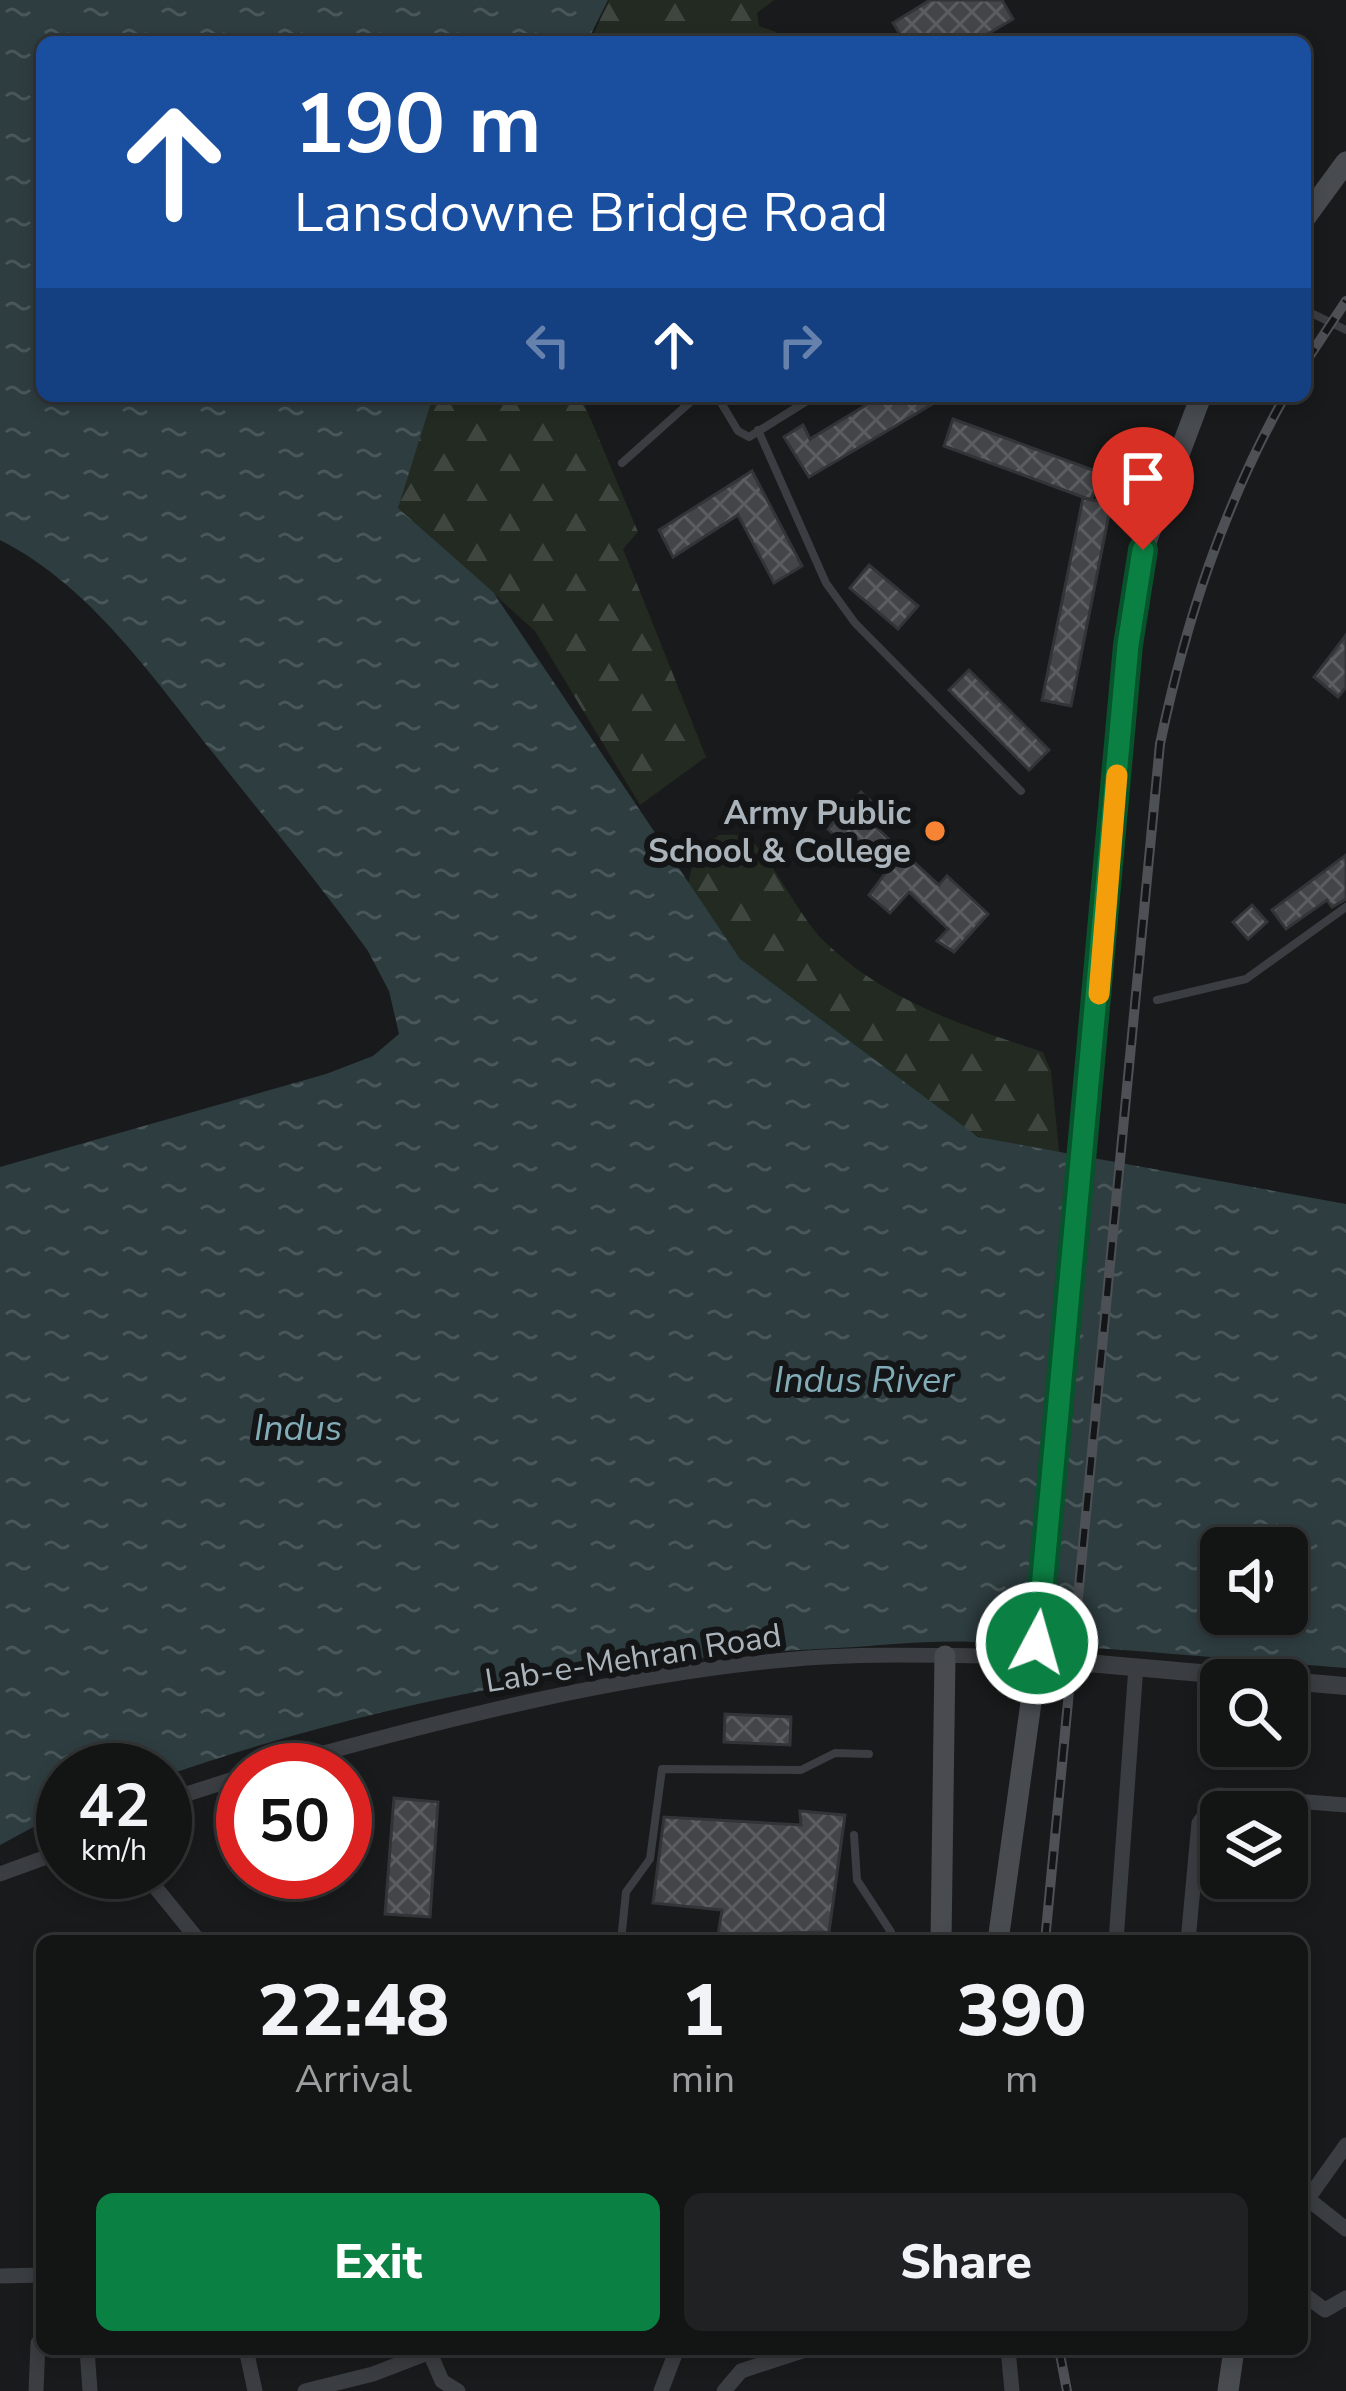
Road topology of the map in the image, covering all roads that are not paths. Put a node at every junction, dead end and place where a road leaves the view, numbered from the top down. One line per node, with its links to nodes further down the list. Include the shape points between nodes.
1 (1346, 162): 2 (main road)
2 (1311, 210)
3 (1311, 313): 4 (lane)
4 (1346, 330)
5 (690, 402): 10 (lane)
6 (721, 402): 9 (lane, via 739,431)
7 (805, 402): 9 (lane)
8 (1198, 402): 31 (main road, bridge, via 1143,550 1128,645 1033,1688)
9 (758, 430): 11 (lane, via 826,583)
10 (622, 463)
11 (1022, 791)
12 (1346, 907): 13 (lane, via 1246,979)
13 (1157, 1000)
14 (945, 1656): 15 (street, Lab-e-Mehran Road); 20 (street, Lab-e-Mehran Road, via 809,1658 632,1680); 30 (main road)
15 (1008, 1656): 16 (street, Lab-e-Mehran Road)
16 (1136, 1666): 17 (street, Lab-e-Mehran Road); 32 (street)
17 (1200, 1672)
18 (1308, 1682): 19 (street, Lab-e-Mehran Road)
19 (1346, 1686)
20 (357, 1743)
21 (869, 1754): 28 (lane, via 835,1753 801,1770 662,1768 650,1858 626,1892)
22 (1346, 1805): 33 (street, via 1219,1795 1198,1823)
23 (854, 1835): 29 (lane, via 857,1880)
24 (36, 1861): 25 (street)
25 (0, 1874)
26 (165, 1899): 27 (street)
27 (194, 1935)
28 (622, 1935)
29 (890, 1935)
30 (941, 1935)
31 (999, 1935)
32 (1116, 1935)
33 (1189, 1935)
34 (1346, 2145): 35 (street)
35 (1308, 2199)
36 (1308, 2205): 37 (street)
37 (1346, 2229)
38 (36, 2275): 39 (street)
39 (0, 2276)
40 (1308, 2297): 41 (street, via 1325,2310)
41 (1346, 2298)
42 (38, 2355): 51 (street)
43 (87, 2355): 52 (street)
44 (247, 2355): 53 (street)
45 (421, 2355): 54 (street)
46 (435, 2355): 55 (street, via 442,2381)
47 (675, 2355): 56 (street)
48 (790, 2355): 57 (street, via 741,2371)
49 (1009, 2355): 58 (street)
50 (1233, 2355): 59 (main road)
51 (36, 2391)
52 (90, 2391)
53 (255, 2391)
54 (305, 2391)
55 (458, 2391)
56 (661, 2391)
57 (724, 2391)
58 (1012, 2391)
59 (1228, 2391)

